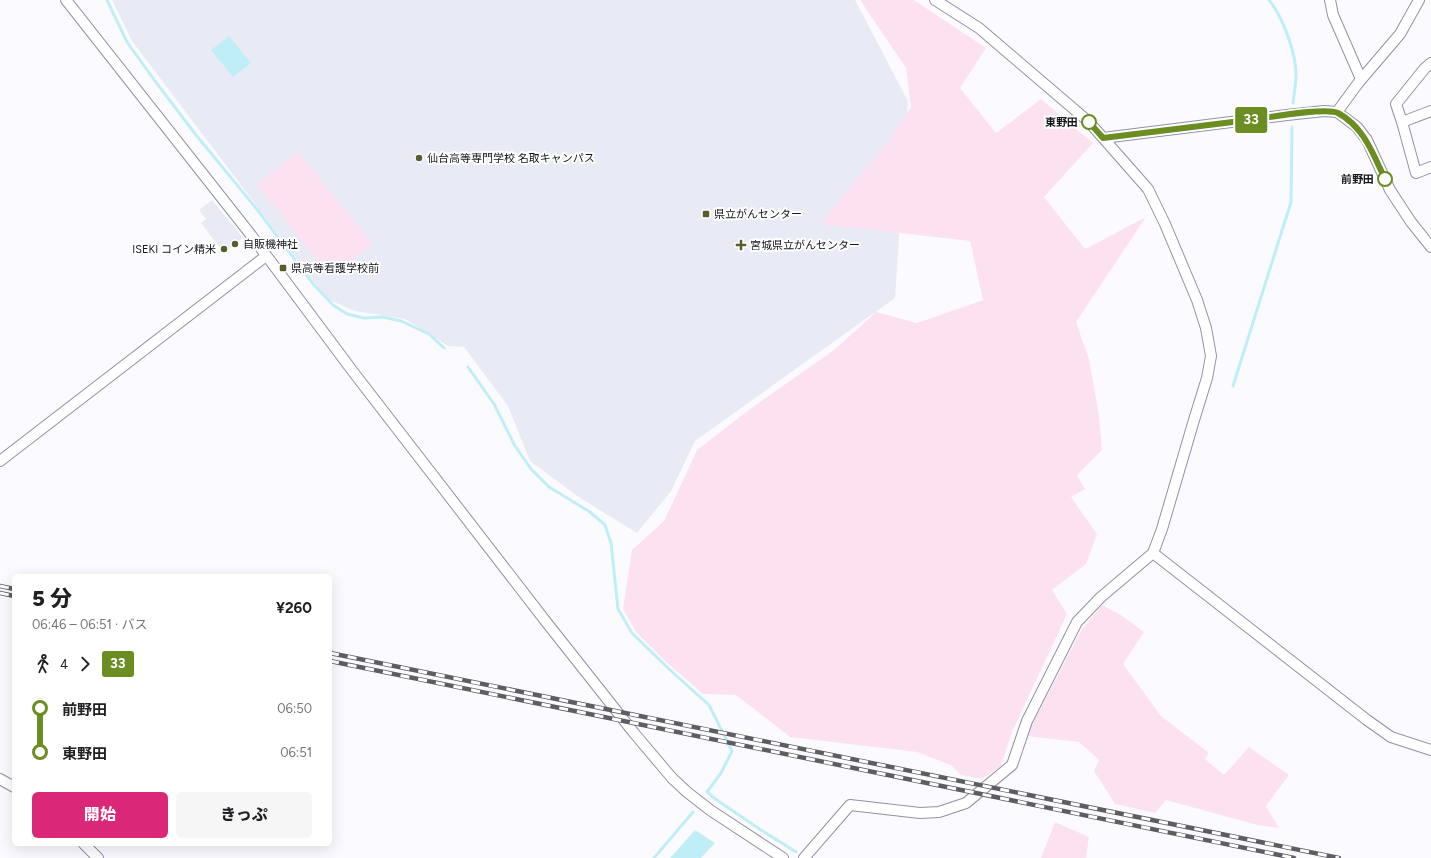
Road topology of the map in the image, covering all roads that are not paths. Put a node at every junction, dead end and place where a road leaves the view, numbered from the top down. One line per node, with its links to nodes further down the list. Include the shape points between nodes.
1 (66, 0): 13 (street)
2 (935, 0): 10 (street, via 979,28 1089,122)
3 (1330, 0): 6 (street, via 1333,15)
4 (1419, 0): 6 (street, via 1400,34)
5 (1431, 63): 9 (street, via 1424,68 1396,104)
6 (1362, 79): 8 (street)
7 (1431, 111): 9 (street)
8 (1337, 112): 10 (street, via 1287,115); 12 (street, via 1357,127 1367,140 1390,190)
9 (1402, 122): 11 (street, via 1416,173)
10 (1103, 138): 15 (street, via 1148,189 1198,300 1210,356 1207,378)
11 (1431, 167)
12 (1431, 247)
13 (266, 256): 14 (street); 21 (street, via 548,623 672,778 710,810)
14 (0, 461)
15 (1153, 552): 16 (street, via 1390,737); 22 (street, via 1101,596 1077,622 1027,721 1012,765 966,803 939,812 920,813 850,805)
16 (1431, 750)
17 (0, 779): 18 (street)
18 (12, 786)
19 (86, 846): 20 (street)
20 (98, 858)
21 (783, 858)
22 (804, 858)

